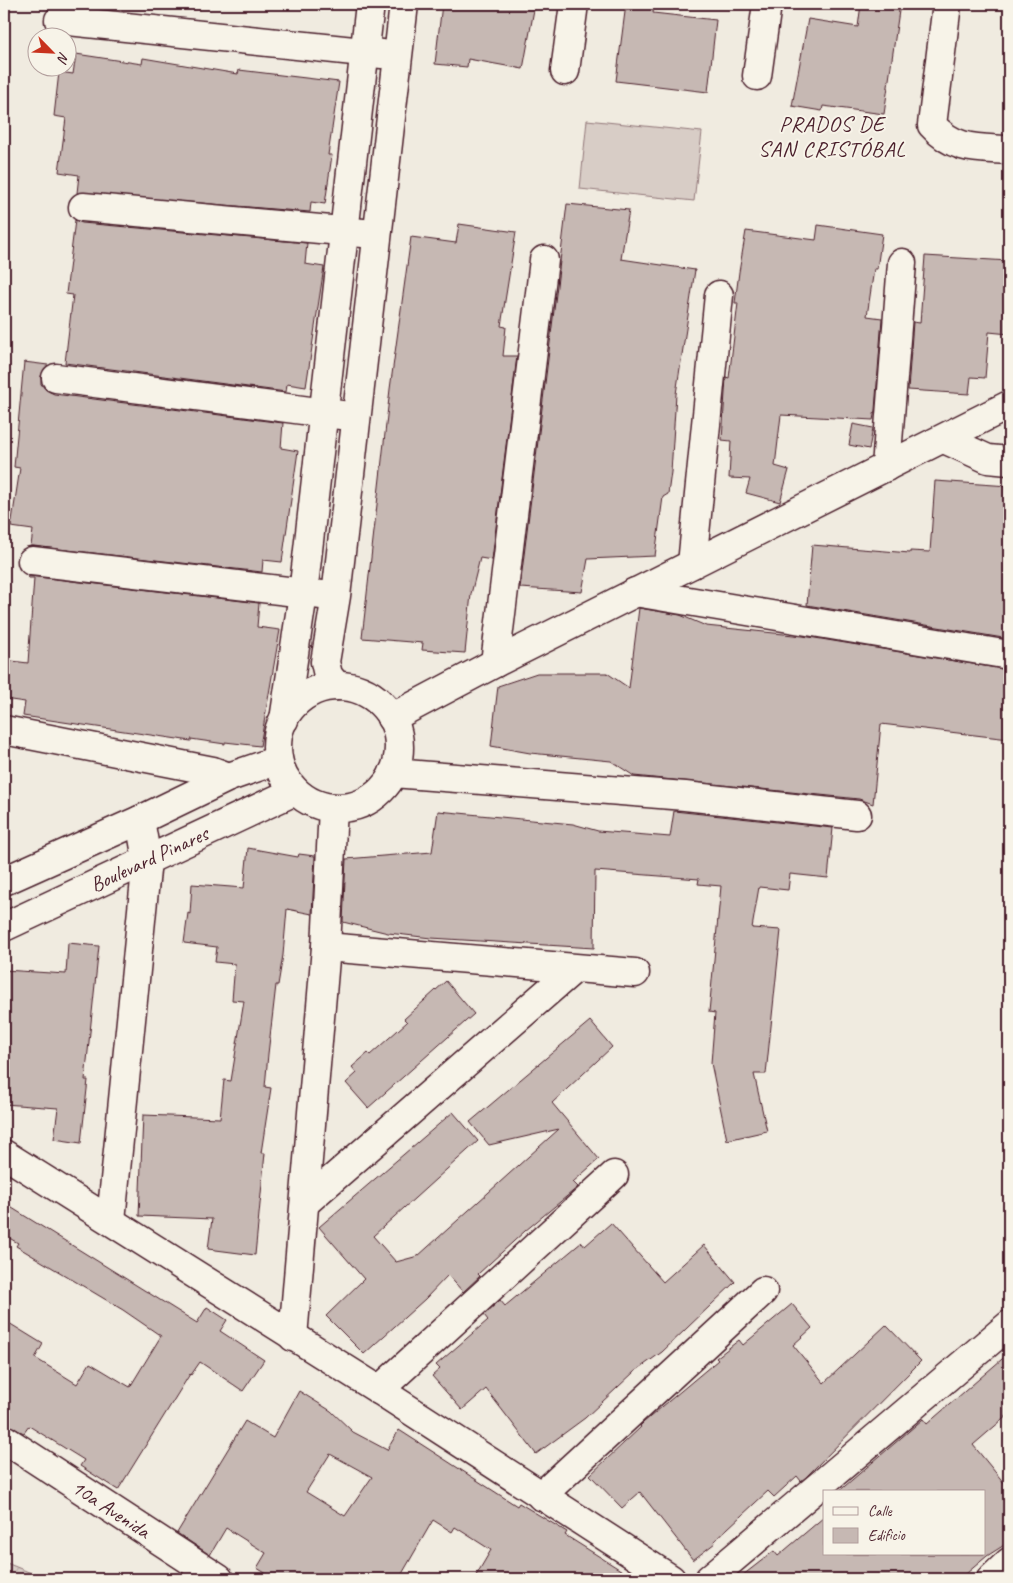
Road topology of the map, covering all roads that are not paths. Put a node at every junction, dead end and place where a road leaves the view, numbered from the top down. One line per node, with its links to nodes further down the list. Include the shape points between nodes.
1 (370, 4): 7 (street)
2 (404, 4): 8 (street)
3 (574, 4): 9 (street)
4 (766, 4): 10 (street)
5 (947, 4): 11 (street, via 932,124 942,137 960,146)
6 (59, 20): 7 (street)
7 (365, 53): 8 (street); 13 (street)
8 (398, 55): 14 (street)
9 (565, 70)
10 (757, 76)
11 (1009, 150)
12 (83, 207): 13 (street)
13 (344, 230): 14 (street); 20 (street)
14 (377, 235): 21 (street)
15 (544, 260): 31 (street)
16 (902, 263): 24 (street)
17 (719, 295): 26 (street)
18 (56, 378): 20 (street)
19 (1009, 405): 22 (street)
20 (323, 415): 21 (street); 28 (street)
21 (357, 416): 29 (street)
22 (944, 439): 23 (street, via 988,459); 24 (street)
23 (1009, 461)
24 (886, 468): 26 (street)
25 (32, 561): 28 (street)
26 (692, 564): 27 (street)
27 (635, 592): 30 (street); 31 (street)
28 (303, 594): 29 (street); 34 (street)
29 (336, 596): 32 (street, via 325,662 328,675)
30 (1009, 655)
31 (495, 663): 33 (street)
32 (337, 686): 33 (street, via 368,694); 34 (street, via 305,696)
33 (391, 718): 37 (street, via 398,736 398,755)
34 (284, 720): 36 (street, via 278,740)
35 (4, 730): 38 (street, via 213,771)
36 (278, 760): 38 (street, Boulevard Pinares); 39 (street)
37 (393, 773): 40 (street, via 383,788 368,800 351,807); 41 (street, via 685,796)
38 (229, 777): 42 (street, Boulevard Pinares)
39 (294, 791): 40 (street, via 312,803); 43 (street, Boulevard Pinares)
40 (333, 808): 46 (street)
41 (857, 814)
42 (140, 820): 43 (street); 44 (street, Boulevard Pinares)
43 (147, 860): 45 (street, Boulevard Pinares); 52 (street)
44 (4, 881)
45 (4, 927)
46 (326, 947): 47 (street); 51 (street)
47 (574, 969): 48 (street); 51 (street)
48 (634, 973)
49 (4, 1154): 52 (street)
50 (614, 1175): 56 (street)
51 (306, 1202): 55 (street)
52 (111, 1220): 55 (street)
53 (763, 1291): 58 (street)
54 (1009, 1325): 62 (street)
55 (293, 1337): 56 (street)
56 (379, 1390): 58 (street)
57 (4, 1439): 60 (street, 10a Avenida)
58 (541, 1496): 61 (street)
59 (1009, 1562): 63 (street)
60 (219, 1579)
61 (671, 1579)
62 (709, 1579)
63 (991, 1579)

